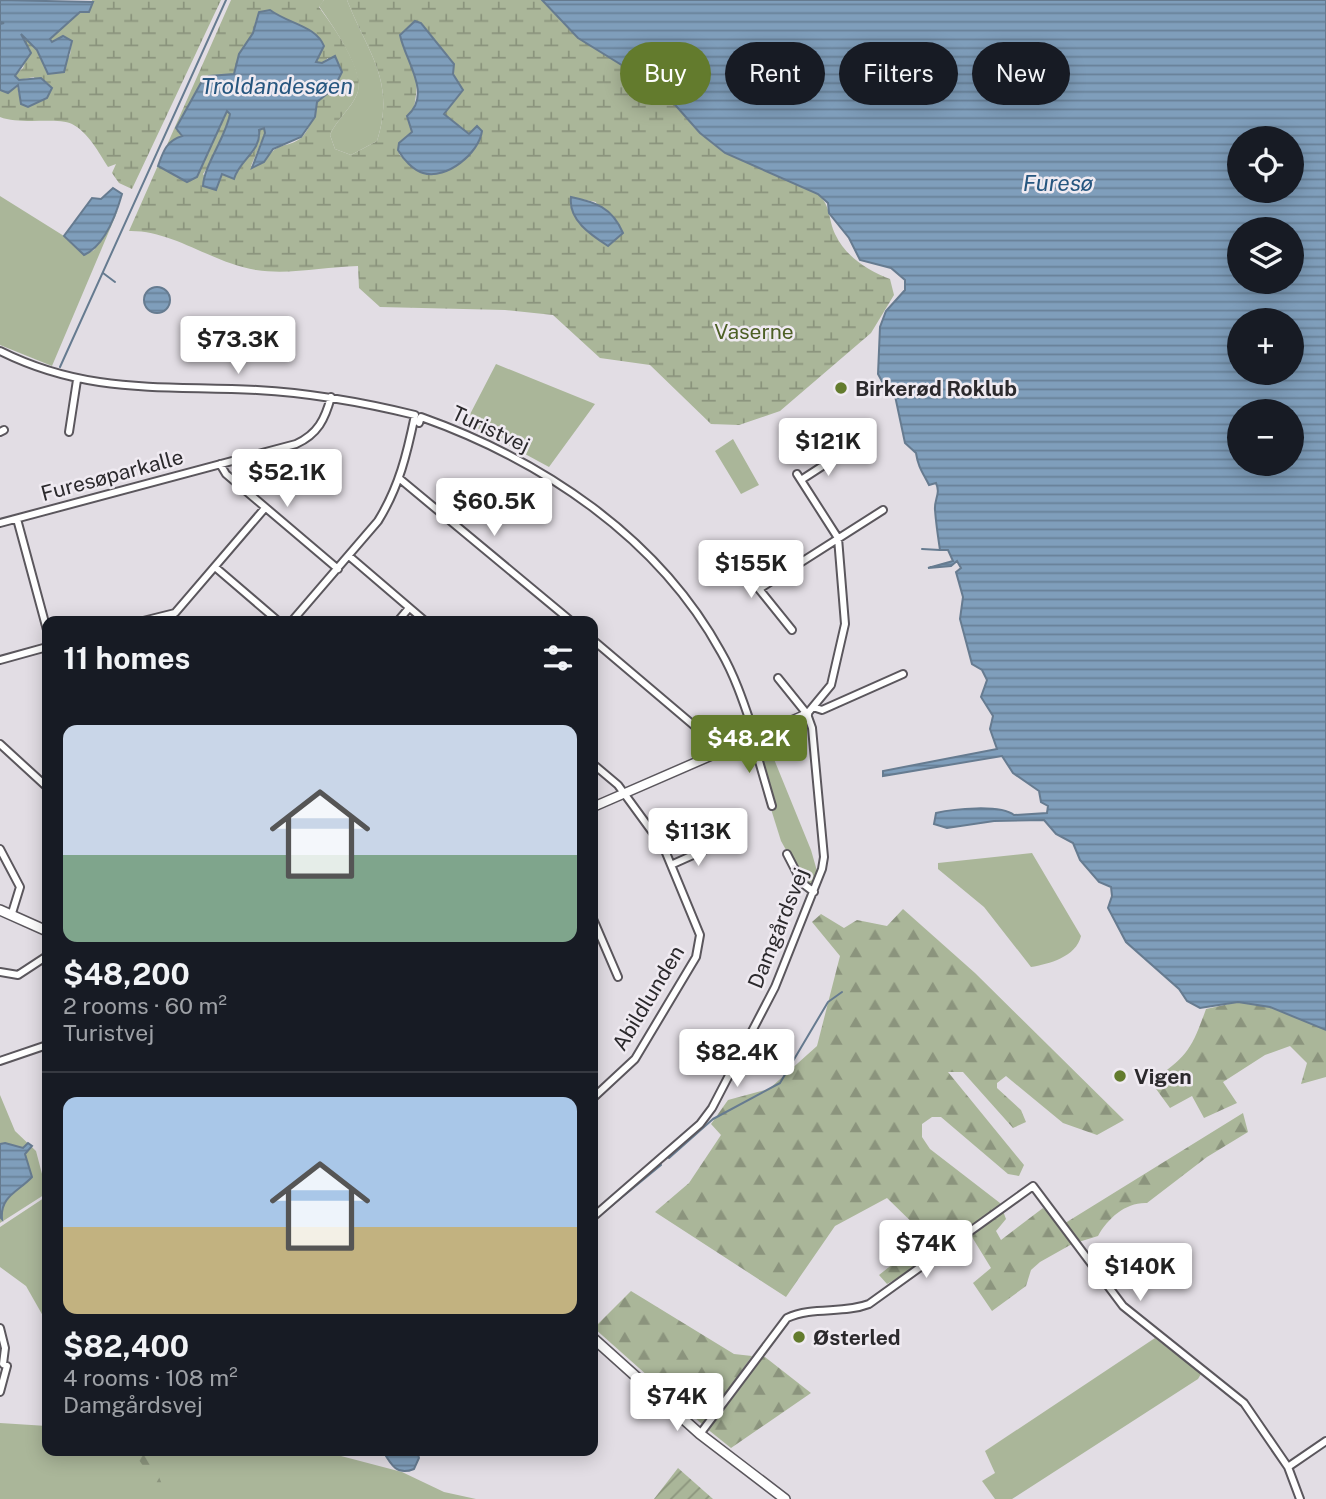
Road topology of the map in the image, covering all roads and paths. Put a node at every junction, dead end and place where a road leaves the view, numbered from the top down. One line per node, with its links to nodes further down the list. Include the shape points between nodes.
1 (0, 351): 2 (street)
2 (76, 380): 3 (street); 5 (street)
3 (331, 397): 7 (street, Furesøparkalle, via 325,417 307,439); 8 (street, via 415,415)
4 (419, 423): 37 (street, Turistvej, via 421,417 473,435 537,470 601,513 637,546 704,623 735,680)
5 (69, 432)
6 (841, 454): 13 (street, via 799,477)
7 (219, 464): 9 (street); 11 (street, Furesøparkalle)
8 (400, 479): 15 (street, via 378,521); 28 (street)
9 (265, 508): 16 (street); 17 (street)
10 (883, 510): 13 (street)
11 (18, 519): 12 (street, Furesøparkalle); 21 (street)
12 (0, 523)
13 (838, 538): 18 (street); 35 (street, via 844,634 831,685)
14 (730, 554): 18 (street)
15 (349, 556): 17 (street); 19 (street)
16 (215, 567): 20 (street); 24 (street)
17 (338, 569): 25 (street)
18 (759, 589): 29 (street)
19 (409, 608): 26 (street); 27 (street)
20 (175, 613): 22 (street); 23 (street)
21 (43, 616)
22 (163, 616)
23 (176, 616)
24 (272, 616)
25 (296, 616)
26 (402, 616)
27 (419, 616)
28 (565, 616)
29 (792, 630)
30 (598, 644): 39 (street)
31 (42, 648): 32 (street)
32 (0, 660)
33 (903, 674): 35 (street, via 822,709)
34 (778, 678): 36 (street)
35 (813, 707): 36 (street)
36 (807, 714): 37 (street); 49 (street, Damgårdsvej, via 816,757 824,857)
37 (753, 736): 39 (street); 44 (street, Turistvej)
38 (0, 744): 41 (street)
39 (719, 751): 42 (street)
40 (598, 769): 42 (street, Abildlunden)
41 (42, 782)
42 (624, 794): 43 (street); 48 (street, Abildlunden)
43 (598, 805)
44 (772, 806)
45 (711, 847): 48 (street)
46 (0, 849): 51 (street, via 20,887)
47 (787, 854): 49 (street, via 802,883)
48 (673, 864): 59 (street, Abildlunden, via 698,925 696,957 635,1059)
49 (814, 892): 60 (street, Damgårdsvej, via 765,1006 712,1108 700,1124)
50 (0, 910): 51 (main road)
51 (12, 913): 52 (main road)
52 (42, 928)
53 (598, 931): 56 (street)
54 (42, 959): 55 (street, via 18,975)
55 (0, 972)
56 (618, 977)
57 (42, 1047): 58 (street)
58 (0, 1061)
59 (598, 1093)
60 (598, 1213)
61 (0, 1328): 63 (street, via 5,1348)
62 (598, 1342): 65 (main road)
63 (1, 1364): 64 (street, via 7,1366)
64 (0, 1392)
65 (700, 1434): 67 (street, via 787,1318 869,1304 1033,1186 1123,1306 1244,1403); 68 (main road)
66 (1326, 1441): 67 (street)
67 (1287, 1467): 69 (street)
68 (785, 1499)
69 (1300, 1499)

